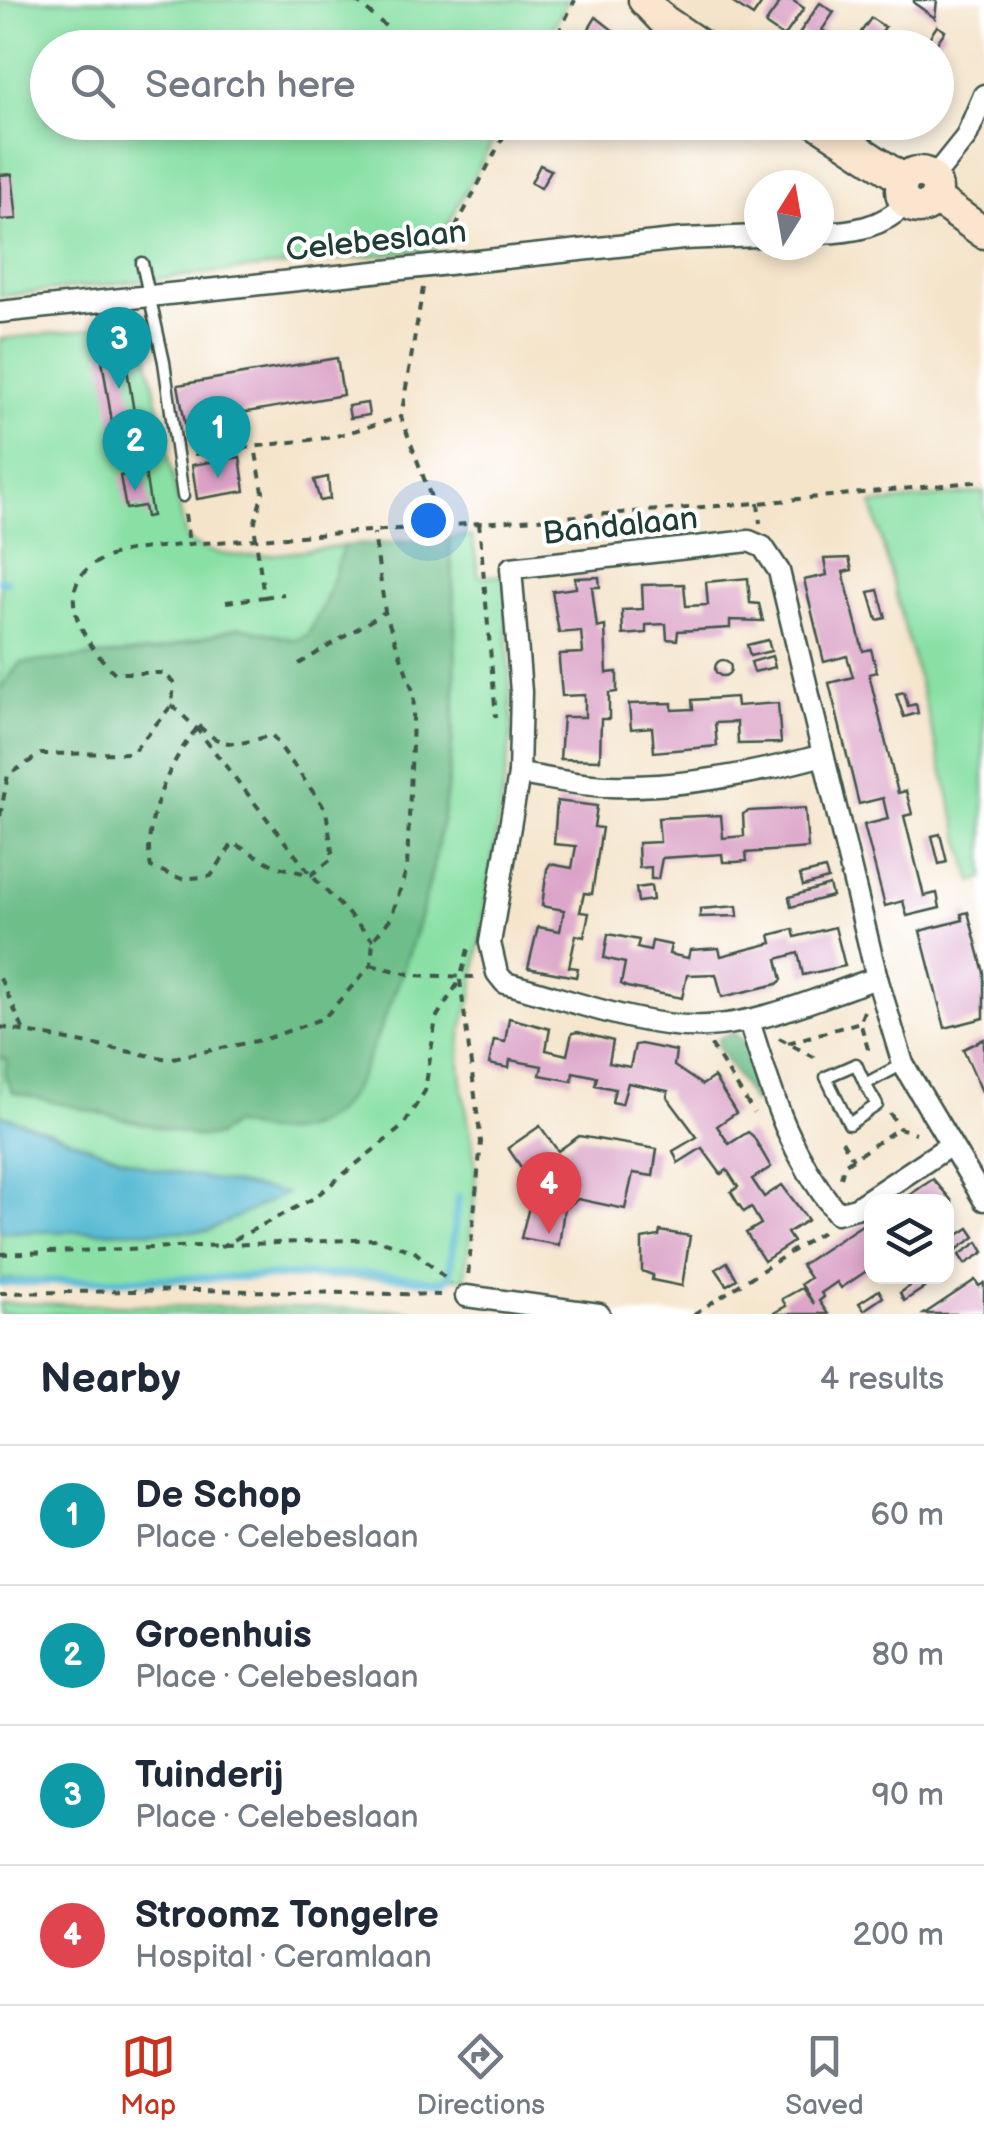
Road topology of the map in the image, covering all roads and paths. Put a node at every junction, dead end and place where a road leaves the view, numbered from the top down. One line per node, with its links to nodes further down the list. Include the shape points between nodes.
1 (355, 0): 4 (path)
2 (576, 0): 5 (path)
3 (644, 0): 6 (main road)
4 (390, 30)
5 (560, 30)
6 (678, 30)
7 (984, 95): 10 (street, via 966,136)
8 (501, 140): 15 (path, via 450,240)
9 (843, 140): 10 (main road)
10 (919, 190): 11 (street, via 888,218 858,232); 12 (main road)
11 (834, 233)
12 (984, 234)
13 (744, 237): 15 (street, Celebeslaan)
14 (142, 263): 16 (lane)
15 (426, 265): 16 (street, Celebeslaan); 18 (path)
16 (146, 295): 17 (street, Celebeslaan); 20 (lane, via 164,362)
17 (0, 312)
18 (400, 417): 19 (path, via 333,437); 23 (path)
19 (254, 447): 20 (path); 25 (path, via 264,492)
20 (177, 456): 22 (lane)
21 (984, 481): 23 (path)
22 (183, 496): 26 (path)
23 (442, 526): 24 (path)
24 (374, 532): 25 (path); 30 (path)
25 (256, 540): 26 (path); 28 (path)
26 (189, 544): 32 (path, via 109,557 88,567 78,588 76,621 93,652 115,674 164,673 174,683)
27 (284, 594): 28 (path)
28 (264, 597): 29 (path)
29 (226, 602)
30 (385, 612): 31 (path); 38 (path, via 414,694 412,816 407,868 391,918)
31 (299, 664)
32 (172, 705): 33 (path); 36 (path, via 132,753 41,754 8,775)
33 (196, 728): 37 (path); 37 (path, via 234,746 272,735 326,810 333,858); 37 (path, via 159,798 148,856 152,867 182,879 211,876 234,843)
34 (822, 755): 35 (street, via 679,784 607,786); 35 (street, Bandalaan, via 779,571 764,547 750,540 511,568 521,692); 41 (street, Bandalaan)
35 (519, 774): 45 (street, Bandalaan, via 490,943 497,973 506,983)
36 (0, 816)
37 (311, 876): 38 (path)
38 (373, 940): 39 (path)
39 (371, 964): 46 (path, via 324,1018 266,1039 184,1056 168,1059); 57 (path, via 460,980 436,1018 425,1091 402,1127 314,1198)
40 (0, 978): 46 (path)
41 (876, 978): 42 (street, Bandalaan); 48 (street)
42 (749, 1021): 45 (street, Bandalaan); 47 (path); 52 (street)
43 (860, 1022): 47 (path)
44 (0, 1027): 46 (path)
45 (705, 1027): 52 (path, via 714,1053 756,1116)
46 (26, 1034)
47 (788, 1043): 49 (path, via 822,1062)
48 (903, 1064): 50 (lane); 54 (street)
49 (826, 1077): 50 (lane, via 856,1064); 51 (lane, via 849,1124)
50 (865, 1084): 51 (lane)
51 (877, 1105): 53 (path, via 886,1107)
52 (779, 1118): 56 (street)
53 (899, 1128): 54 (path); 56 (path, via 844,1164)
54 (944, 1138): 55 (street); 56 (street, via 856,1208)
55 (984, 1200)
56 (833, 1208): 62 (path, via 833,1225)
57 (218, 1248): 58 (path); 60 (path, via 376,1239 415,1252)
58 (0, 1254)
59 (0, 1293): 60 (path)
60 (466, 1296): 61 (street)
61 (599, 1314)
62 (694, 1314)

